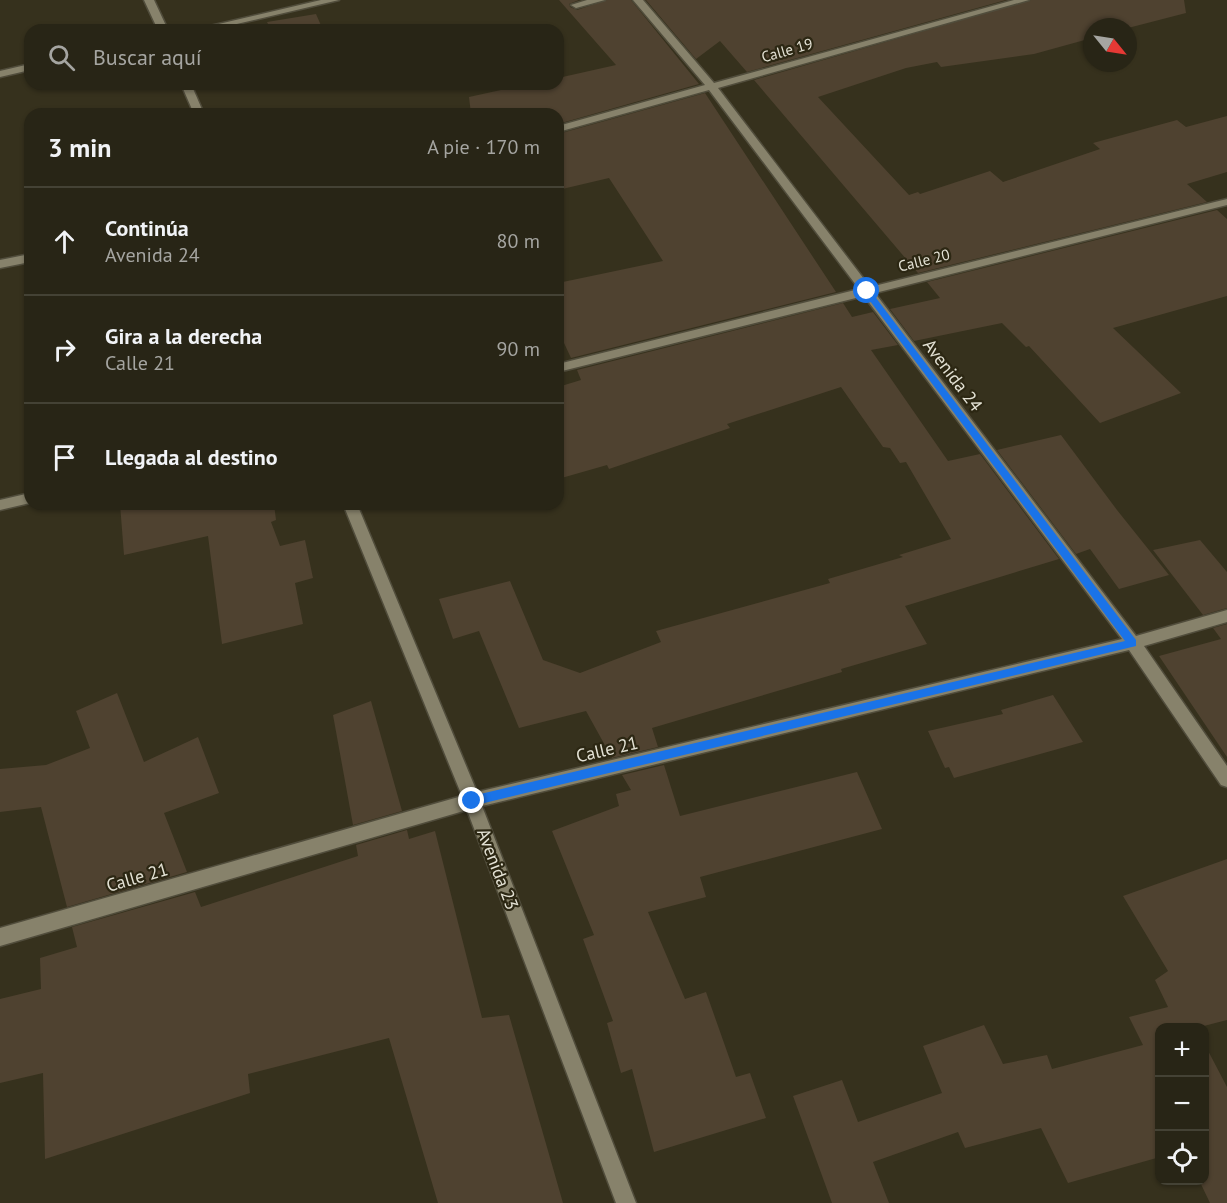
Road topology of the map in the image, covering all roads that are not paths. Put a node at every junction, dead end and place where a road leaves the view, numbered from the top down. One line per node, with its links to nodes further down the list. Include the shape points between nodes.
1 (149, 0): 7 (street)
2 (334, 0): 8 (street)
3 (600, 0): 6 (street)
4 (639, 0): 11 (street, Avenida 24)
5 (1024, 0): 11 (street, Calle 19)
6 (576, 5)
7 (160, 24)
8 (225, 24)
9 (24, 68): 10 (street)
10 (0, 74)
11 (712, 87): 14 (street, Calle 19); 18 (street, Avenida 24)
12 (189, 90): 13 (street)
13 (196, 108)
14 (564, 127)
15 (1227, 202): 18 (street, Calle 20)
16 (24, 259): 17 (street)
17 (0, 264)
18 (867, 291): 19 (street, Calle 20); 24 (street, Avenida 24)
19 (564, 367)
20 (24, 500): 21 (street)
21 (0, 506)
22 (352, 510): 26 (street, Avenida 23)
23 (1227, 616): 24 (street, Calle 21)
24 (1133, 643): 25 (street, Avenida 24); 26 (street, Calle 21)
25 (1227, 780)
26 (472, 801): 27 (street, Calle 21); 28 (street, Avenida 23)
27 (0, 937)
28 (626, 1203)

